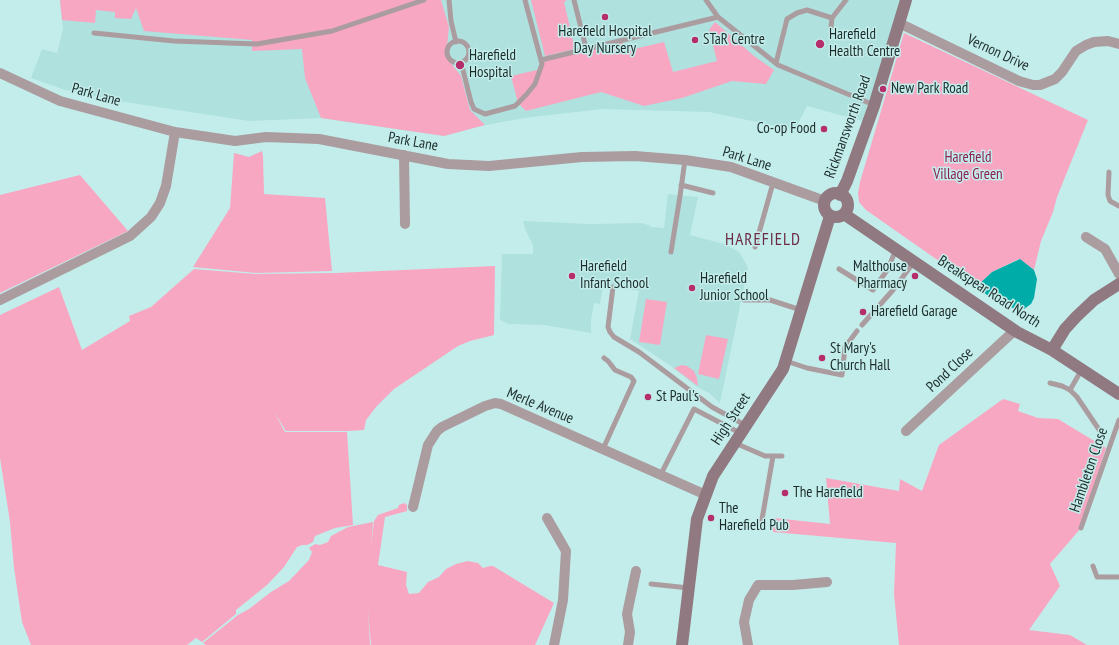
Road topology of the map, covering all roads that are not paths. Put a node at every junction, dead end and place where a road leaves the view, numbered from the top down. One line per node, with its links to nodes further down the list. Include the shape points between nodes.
1 (424, 0): 12 (lane, via 332,31 257,44 174,41)
2 (449, 0): 13 (lane)
3 (525, 0): 16 (lane)
4 (574, 0): 15 (lane, via 585,44)
5 (706, 0): 8 (lane)
6 (846, 0): 9 (lane)
7 (906, 0): 10 (street, Rickmansworth Road)
8 (718, 17): 15 (lane); 18 (lane)
9 (832, 18): 11 (lane); 18 (lane, via 807,10 787,19)
10 (899, 23): 14 (street, Vernon Drive, via 1019,81 1033,85 1055,79 1076,50 1086,45 1108,40); 20 (street, Rickmansworth Road)
11 (831, 27)
12 (94, 33)
13 (456, 42): 17 (lane, via 465,44 469,50 468,57); 17 (lane, via 450,46 448,53 453,62)
14 (1119, 44)
15 (581, 50): 16 (lane)
16 (541, 60): 17 (lane, via 541,70 534,84 515,106 485,114 474,109)
17 (461, 62)
18 (776, 64): 20 (lane)
19 (0, 73): 21 (street, Park Lane, via 60,101)
20 (874, 106): 28 (street, Rickmansworth Road)
21 (175, 132): 22 (street, Park Lane, via 235,141 266,137 319,139); 43 (street, via 166,186 160,203 151,217 130,236)
22 (404, 155): 23 (street, Park Lane, via 448,164 489,166 582,157 635,156); 33 (street)
23 (685, 160): 25 (street, Park Lane, via 731,167); 26 (lane)
24 (1109, 172): 30 (lane, via 1108,195 1110,201)
25 (773, 183): 29 (street, Park Lane); 35 (lane)
26 (681, 185): 27 (lane); 37 (lane)
27 (713, 193)
28 (840, 195): 29 (street, via 833,194); 31 (street, via 847,203)
29 (825, 201): 32 (street, via 824,208)
30 (1119, 206)
31 (844, 214): 32 (street, via 838,217); 36 (street, Breakspear Road North)
32 (830, 216): 45 (street, High Street)
33 (405, 224)
34 (1086, 237): 40 (street, via 1105,249)
35 (754, 247)
36 (896, 249): 38 (street, Breakspear Road North); 39 (lane, via 888,269 873,290)
37 (671, 252)
38 (914, 262): 46 (lane, via 894,290); 48 (street, Breakspear Road North)
39 (839, 269)
40 (1119, 274)
41 (1119, 284): 49 (street, via 1094,300 1076,317)
42 (613, 287): 58 (lane, via 608,327 614,337 639,352 698,397)
43 (0, 300)
44 (744, 300): 45 (lane, via 770,300)
45 (801, 310): 51 (street, High Street)
46 (862, 325)
47 (857, 331): 51 (lane, via 845,347 842,375)
48 (1014, 331): 49 (street, Breakspear Road North); 57 (street, Pond Close)
49 (1052, 350): 52 (street, Breakspear Road North)
50 (604, 358): 60 (lane, via 615,370 634,381)
51 (785, 361): 58 (street, High Street, via 783,369)
52 (1082, 369): 54 (lane); 55 (street, Breakspear Road North)
53 (1050, 383): 54 (lane)
54 (1070, 390): 59 (lane)
55 (1119, 394)
56 (1119, 420): 68 (lane, Hambleton Close)
57 (906, 431)
58 (740, 434): 61 (lane, via 765,456); 63 (lane, via 694,409); 64 (street, High Street, via 713,476)
59 (1102, 434)
60 (603, 449): 63 (street, Merle Avenue); 65 (street, Merle Avenue, via 501,404 490,404 442,427 434,435 428,445)
61 (773, 456): 62 (lane); 67 (lane)
62 (782, 456)
63 (661, 474): 64 (street, Merle Avenue)
64 (706, 495): 74 (street, High Street, via 696,519)
65 (413, 507)
66 (547, 518): 75 (street, via 566,551 563,600)
67 (761, 525)
68 (1081, 528)
69 (1092, 566): 71 (lane, via 1097,577)
70 (636, 571): 76 (street, via 626,614 630,632)
71 (1119, 577)
72 (827, 582): 78 (street, via 758,585 749,600 744,622)
73 (651, 584): 74 (lane)
74 (689, 588): 77 (street, High Street)
75 (554, 645)
76 (628, 645)
77 (682, 645)
78 (748, 645)

